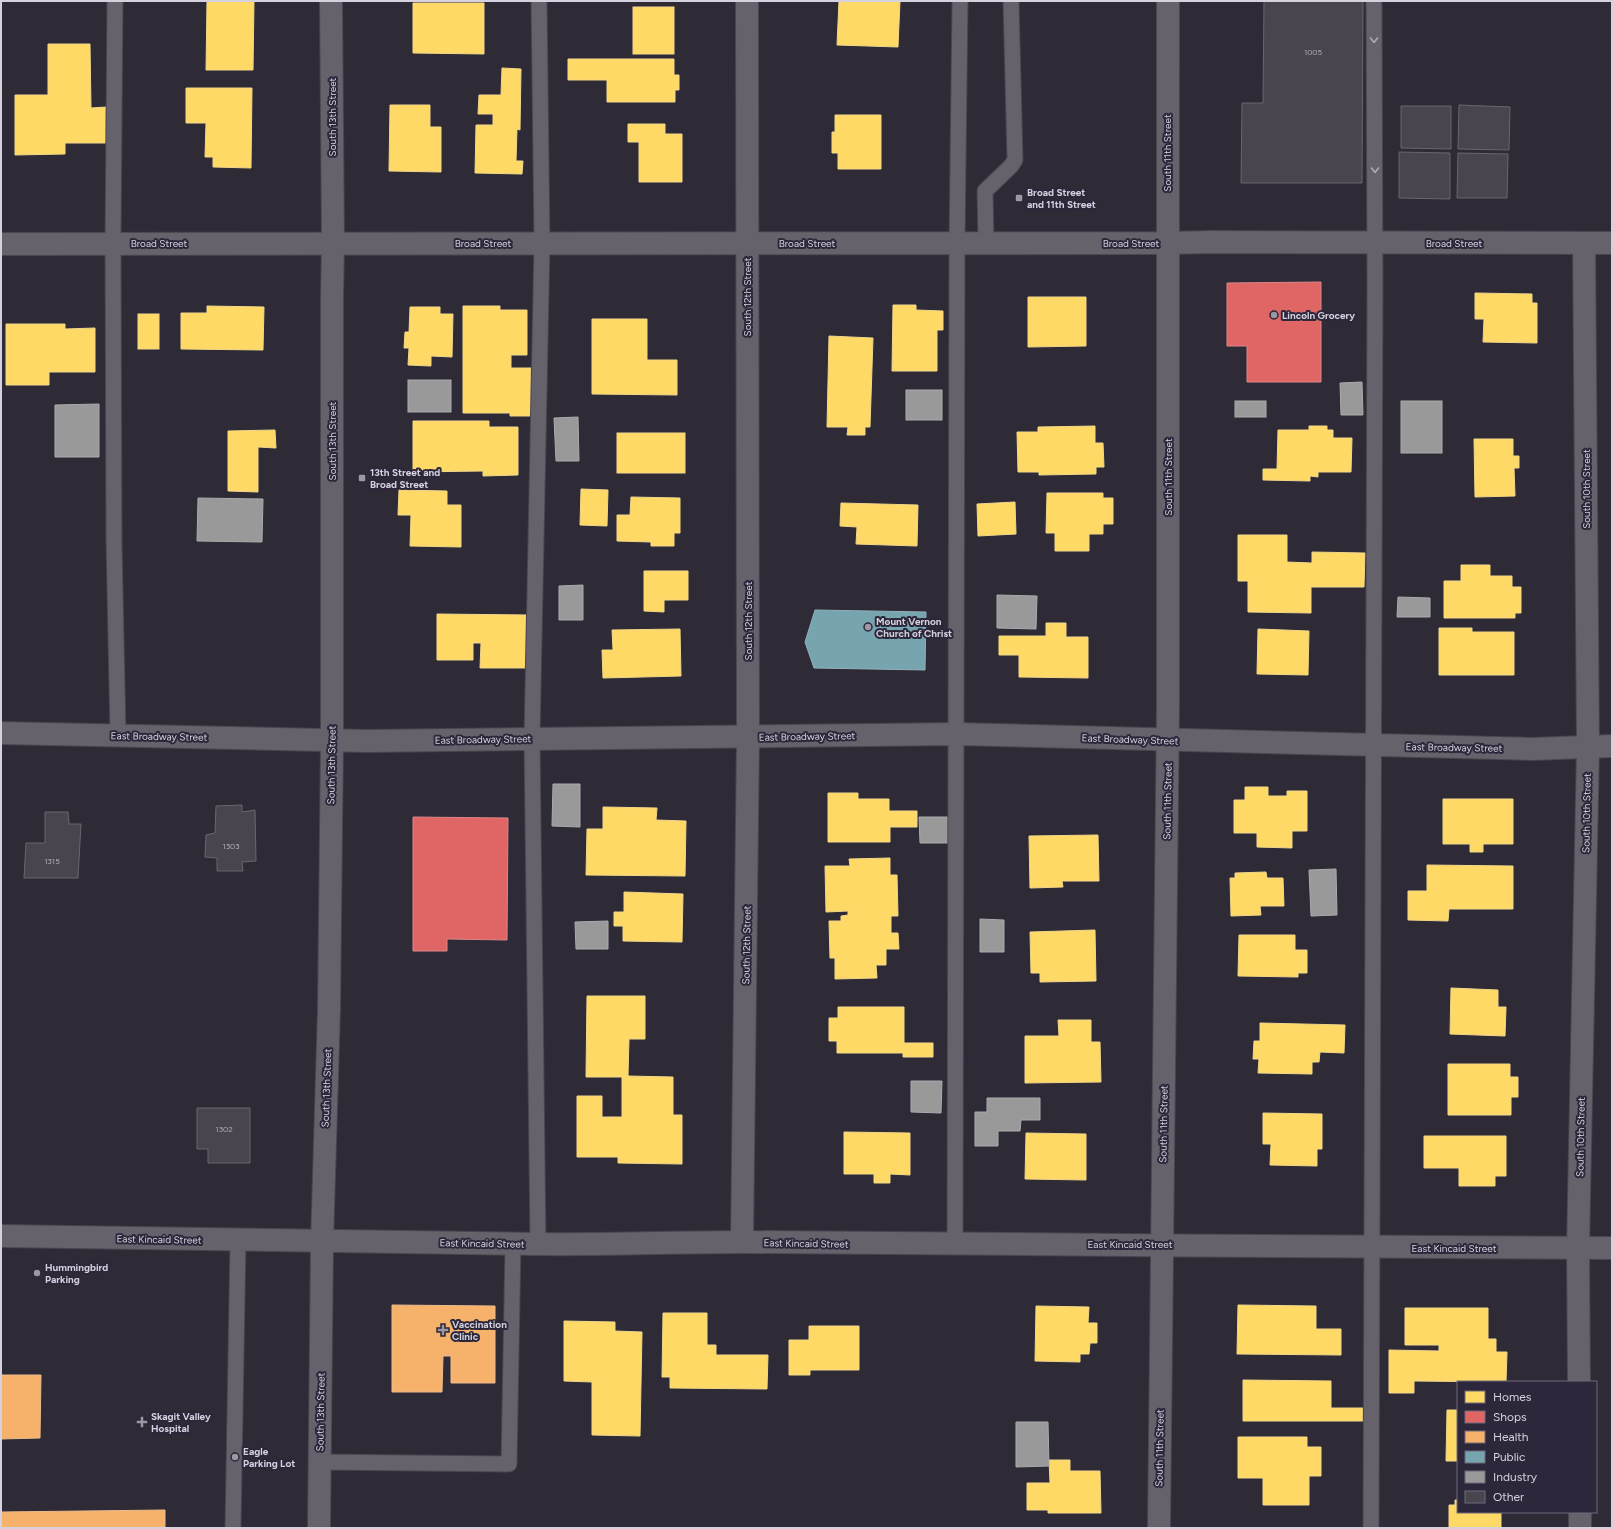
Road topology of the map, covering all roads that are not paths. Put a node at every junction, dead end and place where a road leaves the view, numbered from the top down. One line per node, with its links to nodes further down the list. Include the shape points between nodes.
1 (115, 1): 15 (lane)
2 (331, 1): 16 (street, South 13th Street)
3 (539, 1): 17 (lane)
4 (747, 1): 9 (street, South 12th Street)
5 (960, 1): 10 (lane)
6 (1011, 1): 11 (lane, via 1015,160 986,191)
7 (1168, 1): 18 (street, South 11th Street)
8 (1374, 1): 12 (lane, one-way to 12)
9 (747, 243): 10 (street, Broad Street); 17 (street, Broad Street); 23 (street, South 12th Street)
10 (957, 243): 11 (street, Broad Street); 21 (lane)
11 (986, 243): 18 (street, Broad Street)
12 (1375, 243): 18 (street, Broad Street); 19 (street, Broad Street); 27 (lane)
13 (1612, 243): 19 (street, Broad Street)
14 (1, 244): 15 (street, Broad Street)
15 (113, 244): 16 (street, Broad Street); 22 (lane, via 114,542)
16 (333, 244): 17 (street, Broad Street); 25 (street, South 13th Street)
17 (542, 244): 24 (lane)
18 (1168, 244): 26 (street, South 11th Street)
19 (1584, 244): 29 (street, South 10th Street)
20 (1, 733): 22 (street, East Broadway Street)
21 (957, 734): 23 (street, East Broadway Street); 26 (street, East Broadway Street); 36 (lane)
22 (118, 735): 25 (street, East Broadway Street)
23 (748, 737): 24 (street, East Broadway Street); 33 (street, South 12th Street)
24 (532, 738): 25 (street, East Broadway Street); 35 (lane)
25 (332, 740): 32 (street, South 13th Street, via 329,1009)
26 (1167, 740): 27 (street, East Broadway Street); 37 (street, South 11th Street)
27 (1373, 745): 29 (street, East Broadway Street, via 1532,749); 38 (lane)
28 (1612, 746): 29 (street, East Broadway Street)
29 (1588, 747): 39 (street, South 10th Street)
30 (1, 1236): 31 (street, East Kincaid Street)
31 (238, 1240): 32 (street, East Kincaid Street); 44 (lane)
32 (322, 1242): 34 (street, East Kincaid Street); 42 (street, South 13th Street)
33 (742, 1242): 35 (street, East Kincaid Street); 36 (street, East Kincaid Street)
34 (513, 1244): 35 (street, East Kincaid Street); 42 (lane, via 509,1464)
35 (538, 1244)
36 (955, 1244): 37 (street, East Kincaid Street)
37 (1161, 1244): 38 (street, East Kincaid Street); 46 (street, South 11th Street)
38 (1372, 1248): 39 (street, East Kincaid Street); 47 (lane)
39 (1578, 1248): 40 (street, East Kincaid Street); 41 (street, South 10th Street)
40 (1612, 1248)
41 (1579, 1381)
42 (320, 1462): 45 (street, South 13th Street)
43 (1580, 1513): 48 (street)
44 (233, 1528)
45 (319, 1528)
46 (1159, 1528)
47 (1371, 1528)
48 (1580, 1528)

